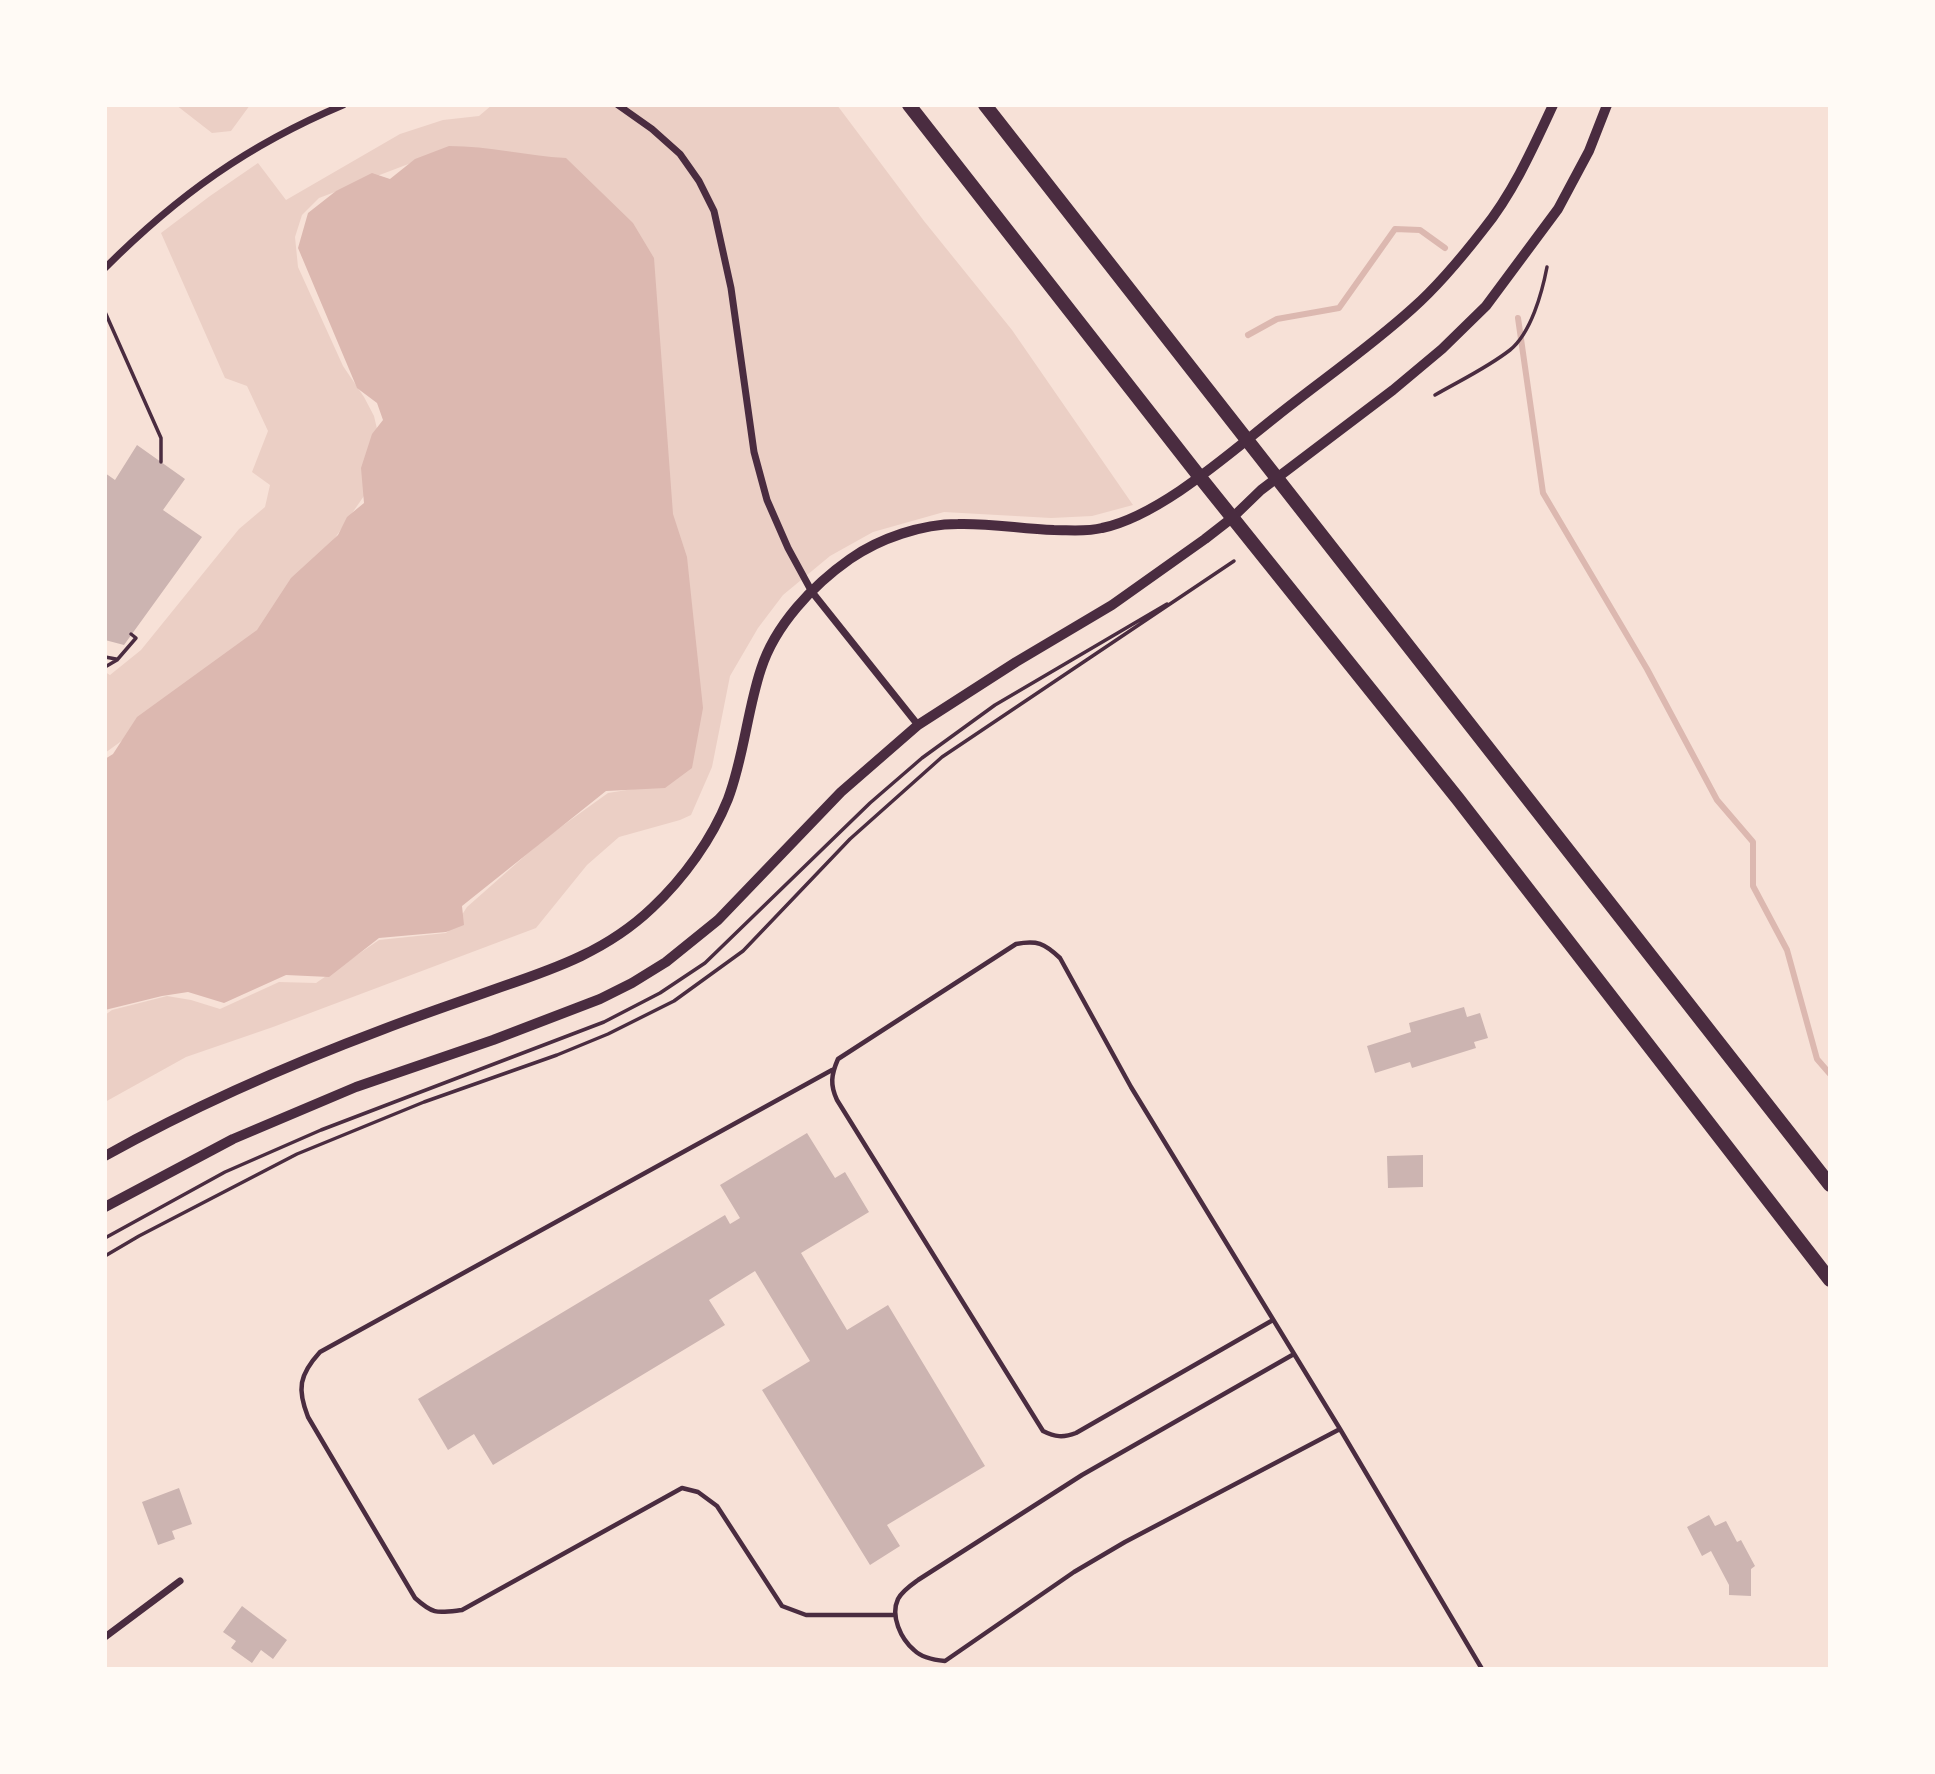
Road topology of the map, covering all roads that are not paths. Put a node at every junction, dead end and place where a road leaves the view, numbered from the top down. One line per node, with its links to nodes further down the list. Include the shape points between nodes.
1 (343, 105): 7 (street, via 245,153 142,231)
2 (618, 105): 12 (street, via 680,154 714,211 731,288 760,477 788,548)
3 (909, 105): 9 (main road)
4 (985, 105): 8 (main road)
5 (1553, 105): 8 (street, via 1523,168 1488,225 1446,274 1414,307)
6 (1607, 105): 10 (street, via 1558,209 1486,306 1393,390)
7 (105, 268)
8 (1246, 441): 9 (street); 10 (main road)
9 (1199, 476): 11 (main road); 12 (street, via 1142,514 1094,530 957,524 895,537 854,556)
10 (1277, 479): 11 (street); 16 (main road)
11 (1232, 517): 13 (street, via 1112,605); 18 (main road, via 1458,799)
12 (812, 592): 13 (street); 15 (street, via 782,626 762,667 737,771 718,823 672,887 630,928 565,965 303,1060)
13 (918, 725): 17 (street, via 841,792 718,920 632,983 504,1036 298,1111 233,1139)
14 (833, 1070): 19 (lane, via 831,1086 837,1100 1043,1431 1064,1437 1076,1433); 19 (lane, via 838,1059 1016,944 1046,945 1059,958 1131,1087); 23 (lane, via 320,1352 310,1363 299,1396 307,1417 415,1598 430,1611 462,1610 682,1488 698,1492 717,1506 782,1606 806,1615)
15 (105, 1156)
16 (1830, 1185)
17 (105, 1207)
18 (1830, 1280)
19 (1273, 1320): 20 (lane)
20 (1294, 1354): 21 (lane); 23 (lane, via 1082,1475 918,1580 897,1600)
21 (1340, 1429): 23 (lane, via 1074,1572 946,1661 915,1651 901,1634); 25 (lane)
22 (180, 1581): 24 (street)
23 (895, 1615)
24 (105, 1637)
25 (1482, 1669)

